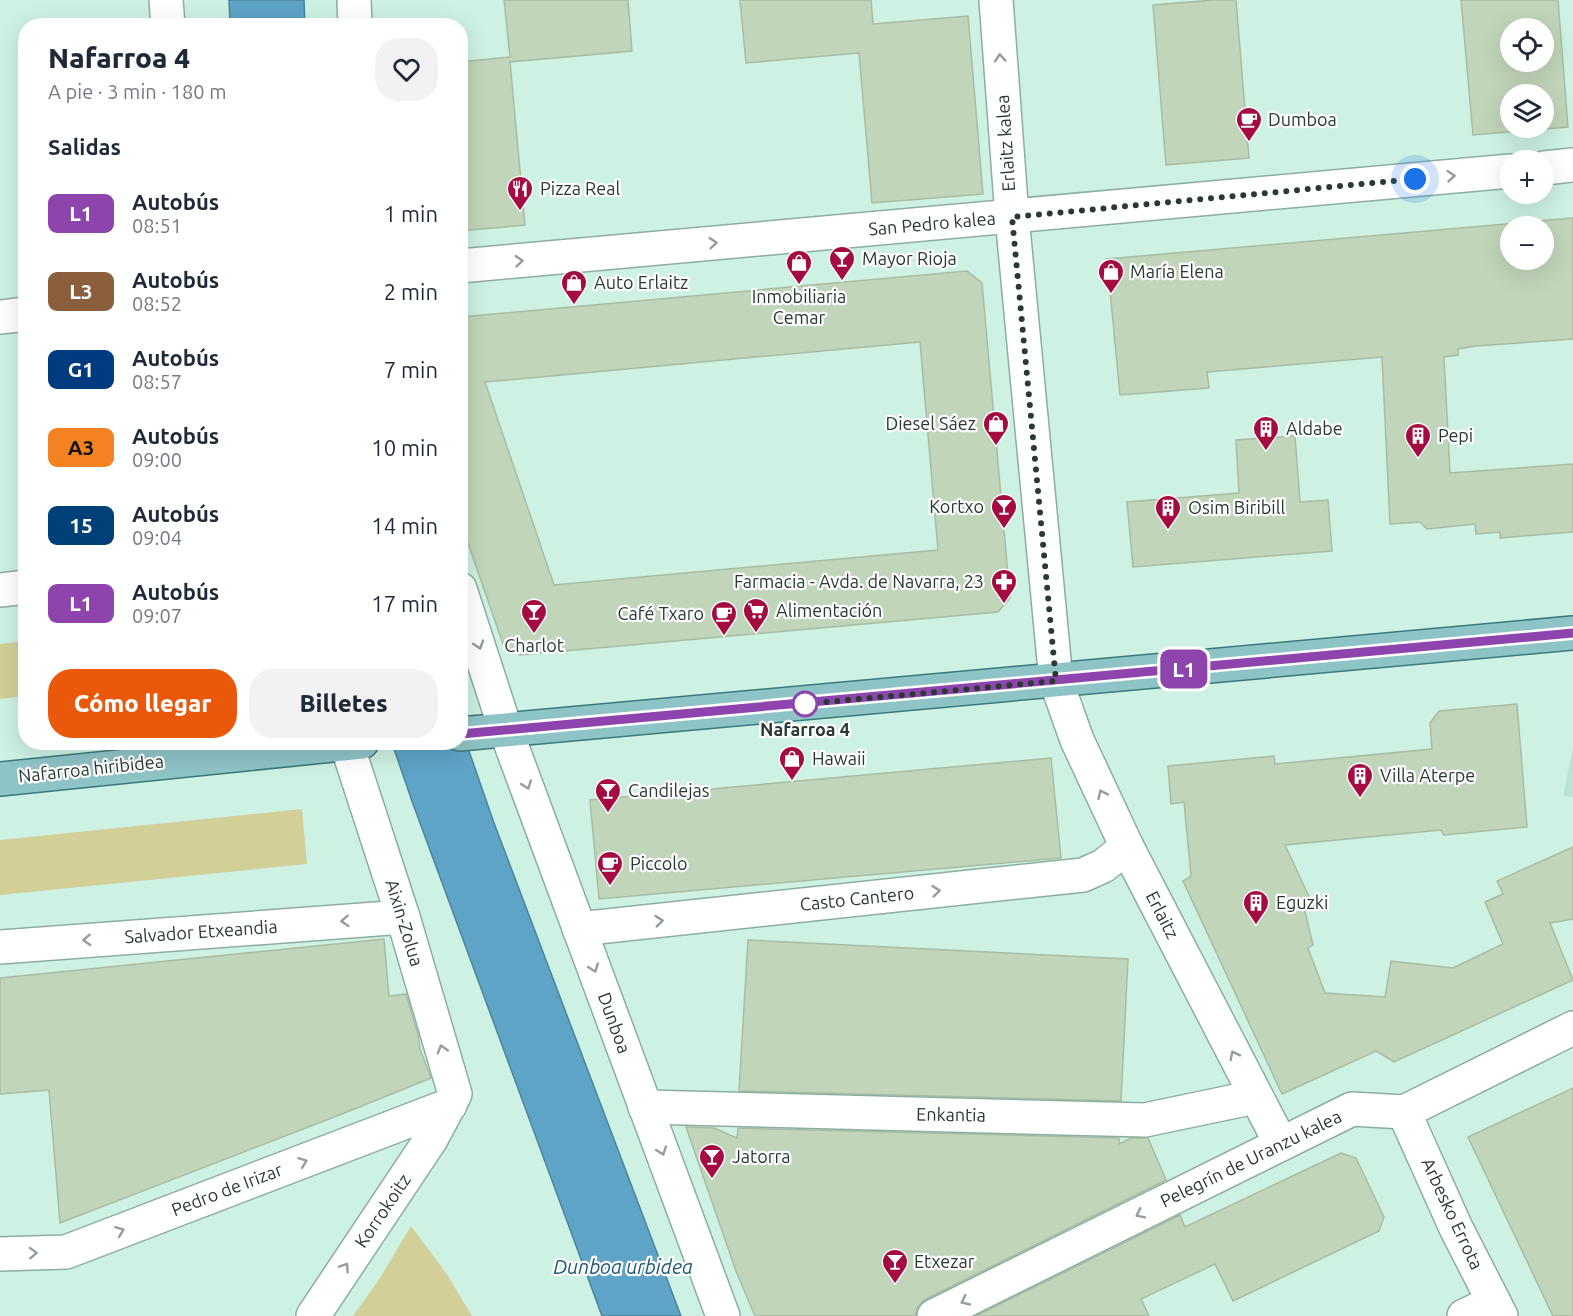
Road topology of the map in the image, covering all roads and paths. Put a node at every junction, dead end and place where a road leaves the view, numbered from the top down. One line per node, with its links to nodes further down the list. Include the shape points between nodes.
1 (165, 0): 4 (street)
2 (354, 0): 5 (street)
3 (996, 0): 9 (street, Erlaitz kalea, one-way to 3)
4 (167, 18)
5 (355, 18)
6 (1573, 165): 7 (street)
7 (1554, 167)
8 (1500, 172): 9 (street, San Pedro kalea, one-way to 8)
9 (1012, 217): 10 (street, San Pedro kalea, one-way to 9); 17 (street, Erlaitz kalea)
10 (468, 265)
11 (18, 315): 12 (street)
12 (0, 317)
13 (18, 588): 14 (street)
14 (0, 590)
15 (468, 614): 18 (street, Dunboa, one-way to 18)
16 (1573, 633): 17 (main road)
17 (1056, 681): 18 (main road); 23 (street, Erlaitz, one-way to 17, via 1077,740)
18 (506, 731): 19 (main road); 25 (street, Dunboa, one-way to 25)
19 (468, 733)
20 (284, 750): 22 (main road, Nafarroa hiribidea)
21 (354, 750): 24 (street, Aixin-Zolua)
22 (0, 779)
23 (1127, 847): 25 (street, Casto Cantero, one-way to 23, via 1083,875 1103,866); 28 (street, Erlaitz, one-way to 23)
24 (403, 917): 26 (street, Salvador Etxeandia, one-way to 26); 29 (street, Aixin-Zolua, one-way to 24, via 455,1094)
25 (579, 929): 30 (street, Dunboa, one-way to 30)
26 (0, 947)
27 (1573, 1028): 31 (street, Pelegrín de Uranzu kalea)
28 (1255, 1097): 30 (street, Enkantia, via 1145,1120); 32 (street, Erlaitz)
29 (450, 1105): 33 (street, Pedro de Irizar, one-way to 29, via 66,1252); 35 (street, Korrokoitz, one-way to 29)
30 (645, 1107): 36 (street, Dunboa, one-way to 36)
31 (1404, 1112): 32 (street, Pelegrín de Uranzu kalea, via 1352,1109); 34 (street, Arbesko Errota, via 1456,1228)
32 (1281, 1144): 37 (street, Pelegrín de Uranzu kalea, one-way to 37)
33 (0, 1254)
34 (1498, 1309): 38 (street)
35 (313, 1316)
36 (723, 1316)
37 (934, 1316)
38 (1464, 1316)

